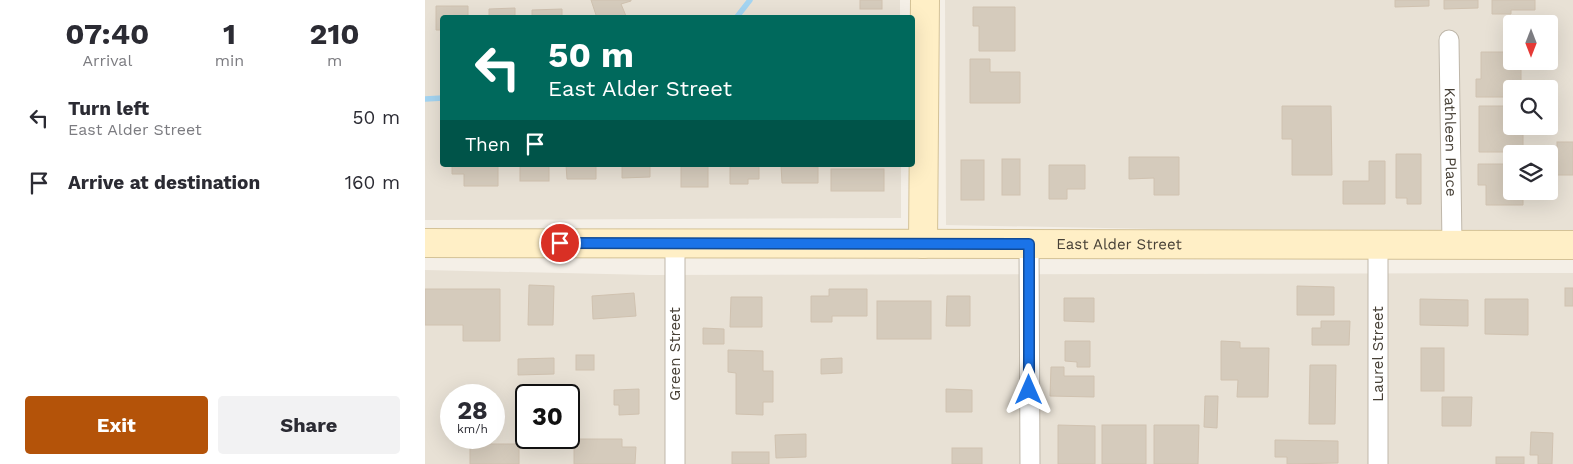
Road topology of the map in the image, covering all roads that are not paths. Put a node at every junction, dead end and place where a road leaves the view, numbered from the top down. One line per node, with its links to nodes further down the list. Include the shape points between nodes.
1 (925, 0): 5 (main road)
2 (1449, 40): 8 (street, Kathleen Place)
3 (425, 243): 4 (main road, East Alder Street)
4 (675, 244): 5 (main road, East Alder Street); 10 (street, Green Street)
5 (923, 244): 6 (main road, East Alder Street)
6 (1029, 244): 7 (main road, East Alder Street); 11 (street)
7 (1379, 244): 8 (main road, East Alder Street); 12 (street, Laurel Street)
8 (1452, 244): 9 (main road, East Alder Street)
9 (1573, 245)
10 (675, 464)
11 (1030, 464)
12 (1378, 464)

